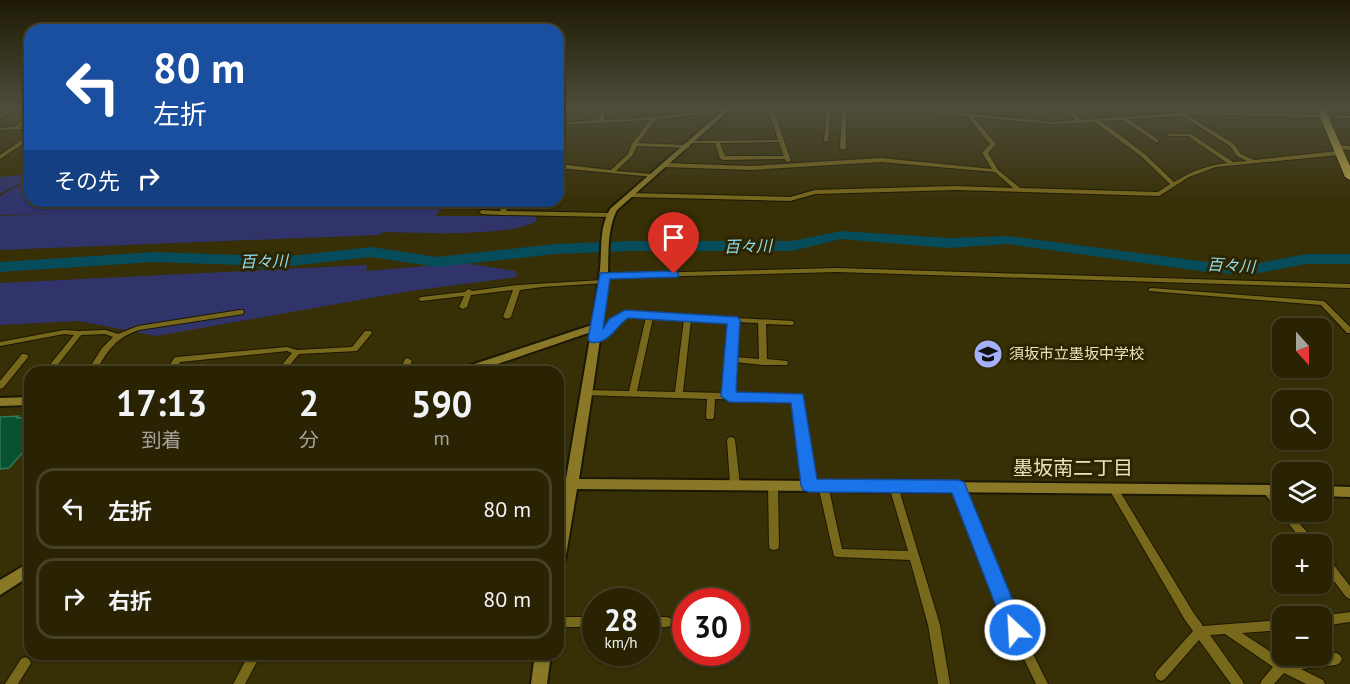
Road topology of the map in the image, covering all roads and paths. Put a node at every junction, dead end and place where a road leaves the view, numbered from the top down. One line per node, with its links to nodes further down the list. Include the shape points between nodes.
1 (639, 139): 14 (street)
2 (695, 139): 15 (street)
3 (843, 139): 16 (street)
4 (989, 139): 27 (street, via 993,144 985,153)
5 (1121, 139): 30 (street)
6 (1153, 139): 11 (street)
7 (1195, 139): 22 (street)
8 (1222, 139): 21 (street)
9 (1332, 139): 18 (highway)
10 (780, 141): 13 (street); 20 (street)
11 (1156, 141)
12 (24, 142): 19 (street)
13 (717, 143): 15 (street); 20 (street, via 723,158)
14 (635, 144): 15 (street); 26 (street)
15 (689, 144): 23 (street)
16 (843, 148)
17 (1350, 148): 18 (street)
18 (1337, 150): 21 (street); 29 (highway)
19 (0, 157)
20 (787, 157): 24 (street)
21 (1253, 162): 22 (street)
22 (1232, 164): 30 (street, via 1202,170)
23 (664, 165): 24 (street); 28 (street)
24 (790, 165): 27 (street, via 881,160)
25 (564, 167): 26 (street)
26 (613, 171): 28 (street)
27 (996, 171): 31 (street)
28 (652, 176): 32 (street)
29 (1350, 177)
30 (1174, 185): 31 (street, via 1159,194)
31 (1018, 189): 32 (street, via 815,192 790,200)
32 (630, 195): 36 (street)
33 (505, 207): 35 (street)
34 (482, 212): 35 (street)
35 (502, 213): 36 (street)
36 (610, 215): 37 (street, via 606,225)
37 (604, 277): 38 (street, via 837,270); 39 (street); 51 (street)
38 (1350, 286)
39 (518, 287): 41 (street); 46 (street)
40 (1151, 290): 52 (street, via 1323,303)
41 (469, 291): 42 (street); 43 (street)
42 (421, 298)
43 (463, 307)
44 (240, 312): 55 (street, via 138,328)
45 (650, 316): 47 (street); 56 (street, via 625,314 608,333); 72 (street)
46 (507, 317)
47 (688, 318): 48 (street); 73 (street)
48 (734, 320): 49 (street); 60 (street)
49 (762, 322): 50 (street); 62 (street)
50 (790, 323)
51 (596, 327): 56 (street); 69 (street)
52 (1350, 331)
53 (79, 333): 55 (street, via 106,332); 57 (street, via 64,332); 64 (street)
54 (368, 333): 58 (street, via 354,349)
55 (117, 336): 65 (street)
56 (595, 339): 71 (street)
57 (0, 344)
58 (297, 352): 66 (street, via 286,349 177,360); 67 (street)
59 (25, 356): 70 (street)
60 (731, 359): 62 (street); 75 (street)
61 (408, 361): 68 (street)
62 (763, 362): 63 (street)
63 (784, 363)
64 (53, 366)
65 (95, 366)
66 (174, 366)
67 (286, 366)
68 (406, 366)
69 (481, 366)
70 (0, 386)
71 (586, 393): 72 (street); 80 (street)
72 (632, 394): 73 (street)
73 (679, 395): 74 (street)
74 (711, 396): 75 (street); 78 (street)
75 (729, 396): 83 (street, via 798,398)
76 (24, 399): 77 (street)
77 (0, 402)
78 (710, 417)
79 (731, 440): 81 (street)
80 (565, 484): 81 (street)
81 (735, 484): 82 (street)
82 (773, 485): 83 (street); 95 (street)
83 (809, 485): 84 (street)
84 (823, 485): 85 (street); 96 (street, via 838,553)
85 (894, 486): 86 (street); 96 (street)
86 (958, 486): 87 (street); 122 (street, via 1006,612)
87 (1113, 488): 88 (street); 109 (street)
88 (1267, 490): 89 (street); 92 (street)
89 (1272, 490)
90 (1332, 491): 91 (street)
91 (1350, 492)
92 (1272, 496)
93 (1293, 522): 94 (street)
94 (1303, 534)
95 (774, 546)
96 (914, 556): 121 (street, via 934,625)
97 (1332, 571): 100 (street)
98 (24, 572): 99 (street)
99 (0, 588)
100 (1350, 594)
101 (1350, 617): 102 (street)
102 (1332, 620)
103 (564, 622): 104 (street)
104 (582, 622)
105 (660, 622): 106 (street)
106 (666, 622)
107 (1272, 626): 108 (street)
108 (1226, 629): 109 (street); 111 (street)
109 (1200, 631): 117 (street); 123 (street)
110 (1336, 658): 112 (street)
111 (1272, 659)
112 (1332, 659)
113 (252, 660): 119 (street)
114 (542, 660): 120 (street)
115 (25, 663): 118 (street)
116 (1282, 666): 124 (street); 125 (street)
117 (1161, 675)
118 (11, 684)
119 (239, 684)
120 (539, 684)
121 (944, 684)
122 (1042, 684)
123 (1238, 684)
124 (1266, 684)
125 (1319, 684)

